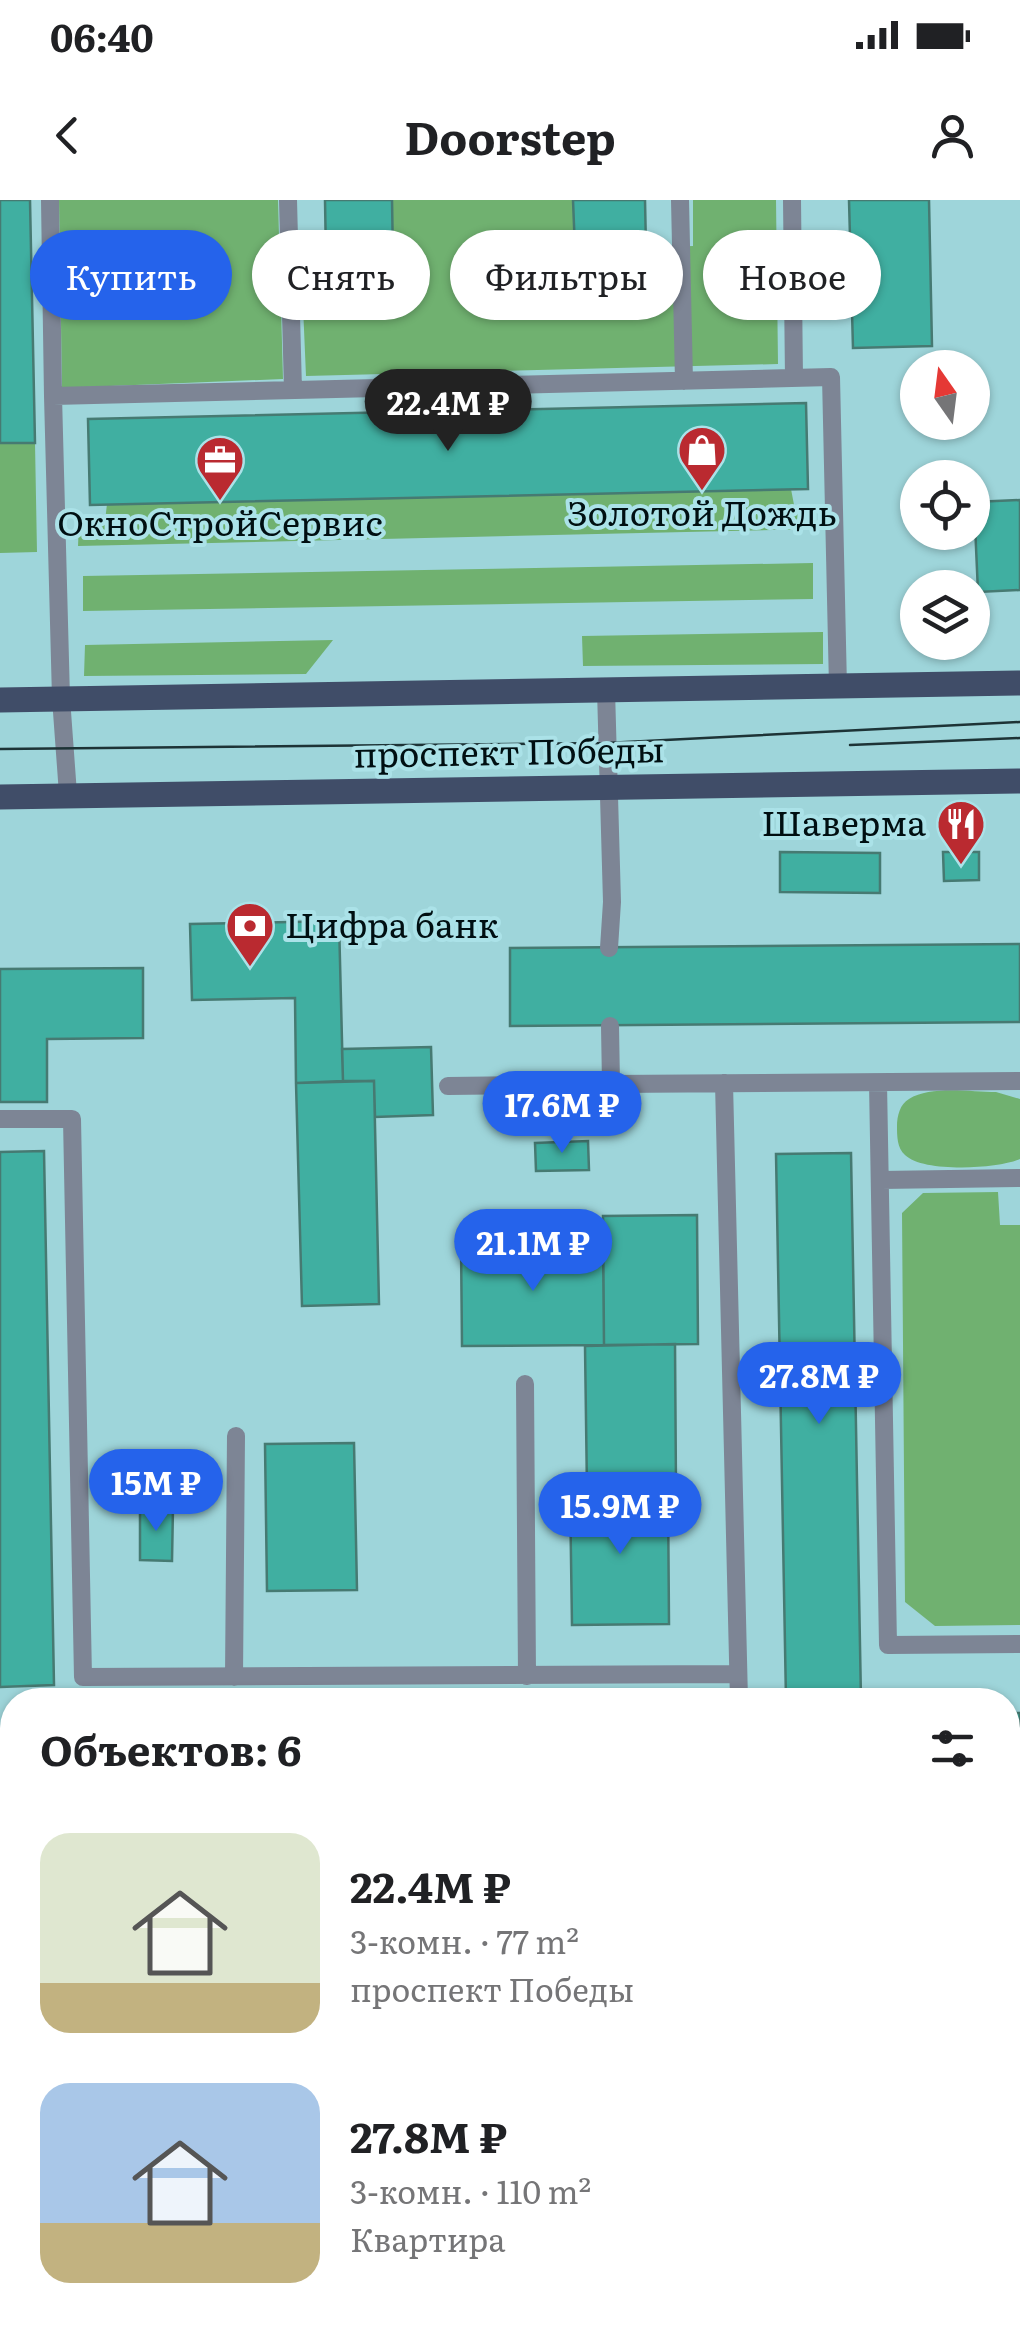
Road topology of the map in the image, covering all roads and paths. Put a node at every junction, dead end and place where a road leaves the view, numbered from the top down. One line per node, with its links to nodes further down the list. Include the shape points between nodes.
1 (50, 200): 8 (lane)
2 (288, 200): 7 (lane)
3 (680, 200): 6 (lane)
4 (792, 200): 5 (lane)
5 (794, 378): 6 (lane); 10 (lane, via 830,378)
6 (684, 381): 7 (lane)
7 (293, 390): 8 (lane)
8 (54, 396): 12 (lane)
9 (1020, 683): 10 (main road, проспект Победы)
10 (838, 687): 11 (main road, проспект Победы)
11 (606, 690): 12 (main road, проспект Победы); 15 (lane)
12 (61, 698): 13 (main road, проспект Победы); 16 (lane)
13 (0, 700)
14 (1020, 781): 15 (main road, проспект Победы)
15 (607, 786): 16 (main road, проспект Победы); 18 (lane)
16 (68, 794): 17 (main road, проспект Победы)
17 (0, 796)
18 (609, 948)
19 (610, 1026): 23 (lane)
20 (1020, 1081): 22 (lane)
21 (724, 1083): 22 (lane); 23 (lane); 31 (lane)
22 (878, 1083): 27 (lane)
23 (611, 1084): 24 (lane)
24 (448, 1086)
25 (0, 1119): 33 (lane, via 72,1119 84,1677)
26 (1020, 1178): 27 (lane)
27 (881, 1180): 30 (lane, via 888,1645)
28 (525, 1384): 32 (lane)
29 (236, 1436): 33 (lane)
30 (1020, 1644)
31 (738, 1674): 32 (lane); 34 (lane)
32 (528, 1676): 33 (lane)
33 (234, 1678)
34 (739, 1688)

